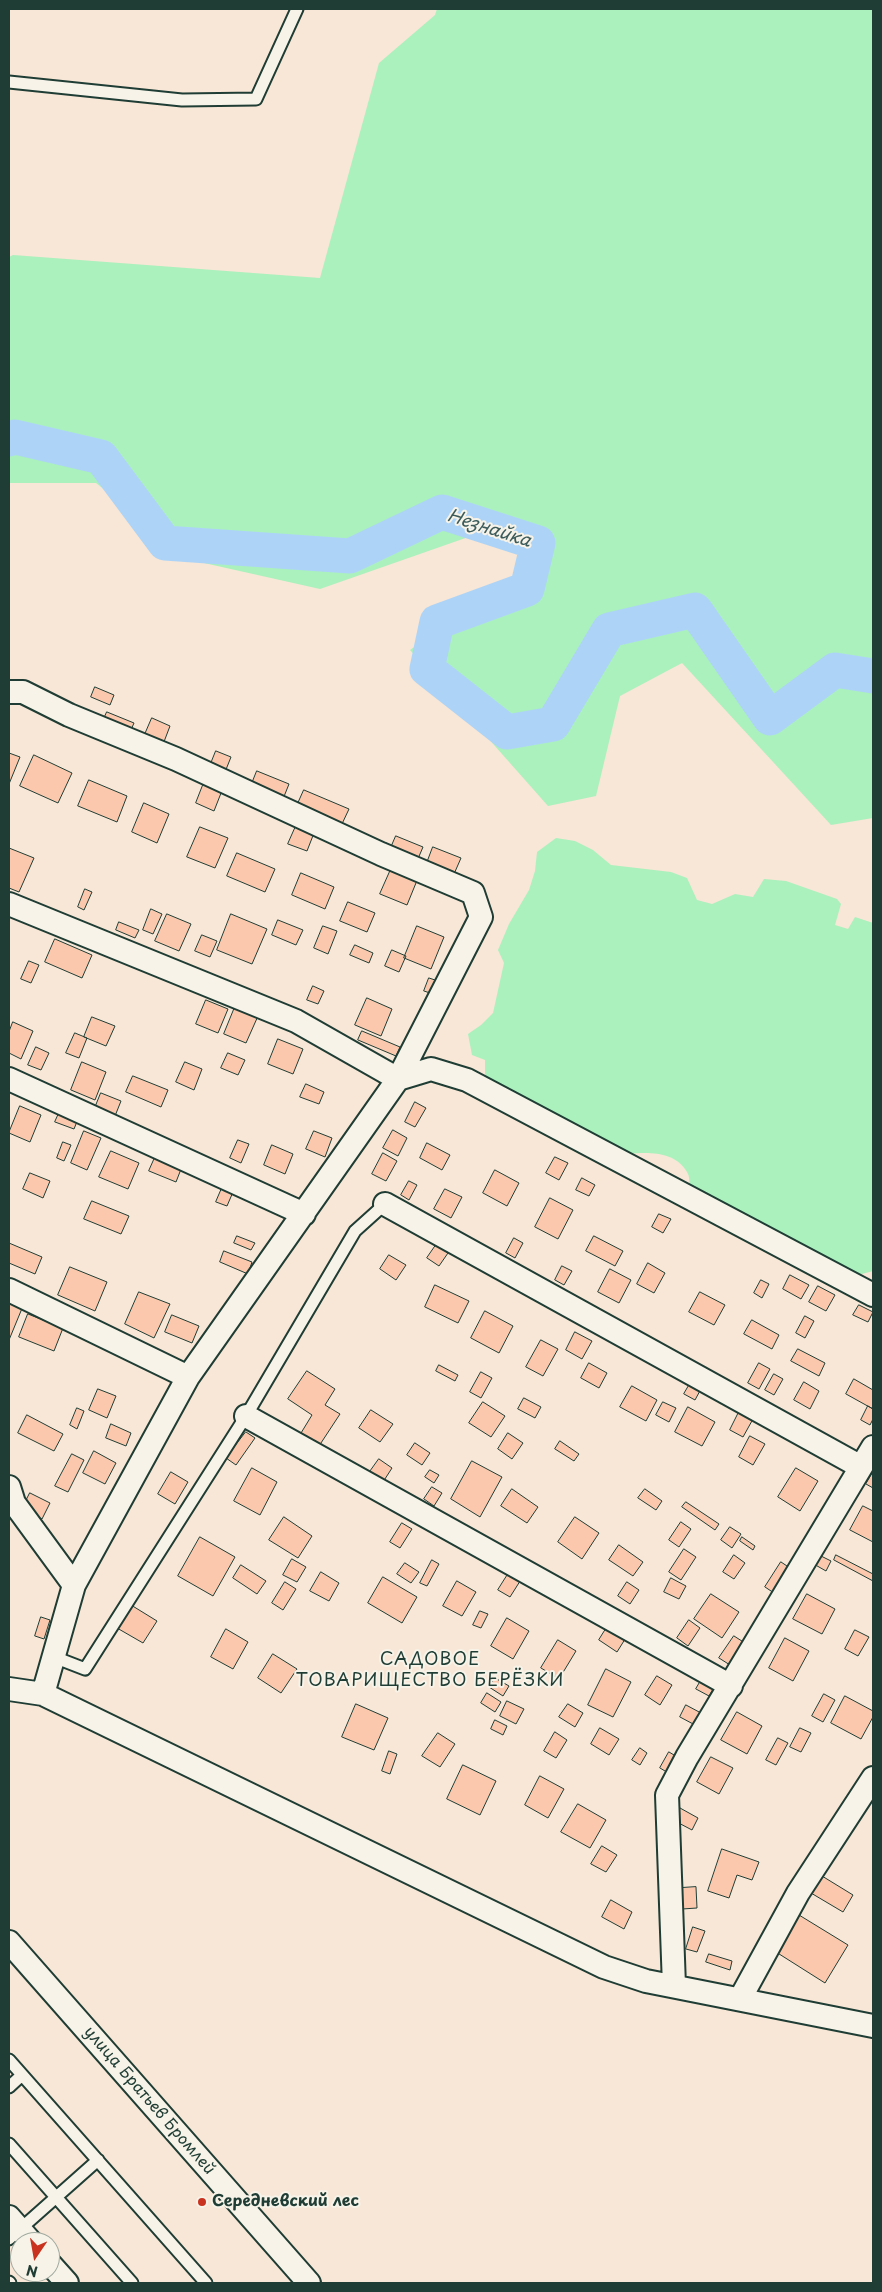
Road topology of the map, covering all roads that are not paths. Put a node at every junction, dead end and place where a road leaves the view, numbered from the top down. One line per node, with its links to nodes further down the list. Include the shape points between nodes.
1 (297, 9): 2 (lane, via 256,99 182,100)
2 (9, 82)
3 (9, 692): 6 (street, via 23,692 69,716 176,759 473,893 481,917)
4 (9, 904): 6 (street, via 296,1021)
5 (9, 1079): 8 (street)
6 (398, 1079): 8 (street); 10 (street, via 431,1069 467,1080)
7 (385, 1204): 12 (lane, via 355,1232); 14 (street)
8 (304, 1214): 11 (street)
9 (9, 1290): 11 (street)
10 (873, 1295)
11 (188, 1377): 16 (street)
12 (246, 1416): 17 (lane, via 85,1669); 18 (street)
13 (873, 1447): 14 (street)
14 (861, 1468): 18 (street)
15 (9, 1487): 16 (street, via 14,1503)
16 (74, 1585): 17 (street)
17 (54, 1657): 20 (street)
18 (731, 1686): 23 (street, via 667,1795)
19 (9, 1689): 20 (street)
20 (43, 1694): 23 (street, via 581,1957 622,1974)
21 (873, 1778): 24 (street, via 798,1893)
22 (9, 1942): 35 (street, улица Братьев Бромлей)
23 (674, 1986): 24 (street)
24 (740, 1999): 25 (street)
25 (873, 2026)
26 (9, 2060): 27 (lane)
27 (22, 2075): 28 (lane); 30 (lane)
28 (9, 2087)
29 (9, 2144): 31 (lane)
30 (98, 2160): 31 (lane); 34 (lane)
31 (56, 2197): 32 (lane); 33 (lane)
32 (17, 2232)
33 (132, 2283)
34 (206, 2283)
35 (309, 2283)

